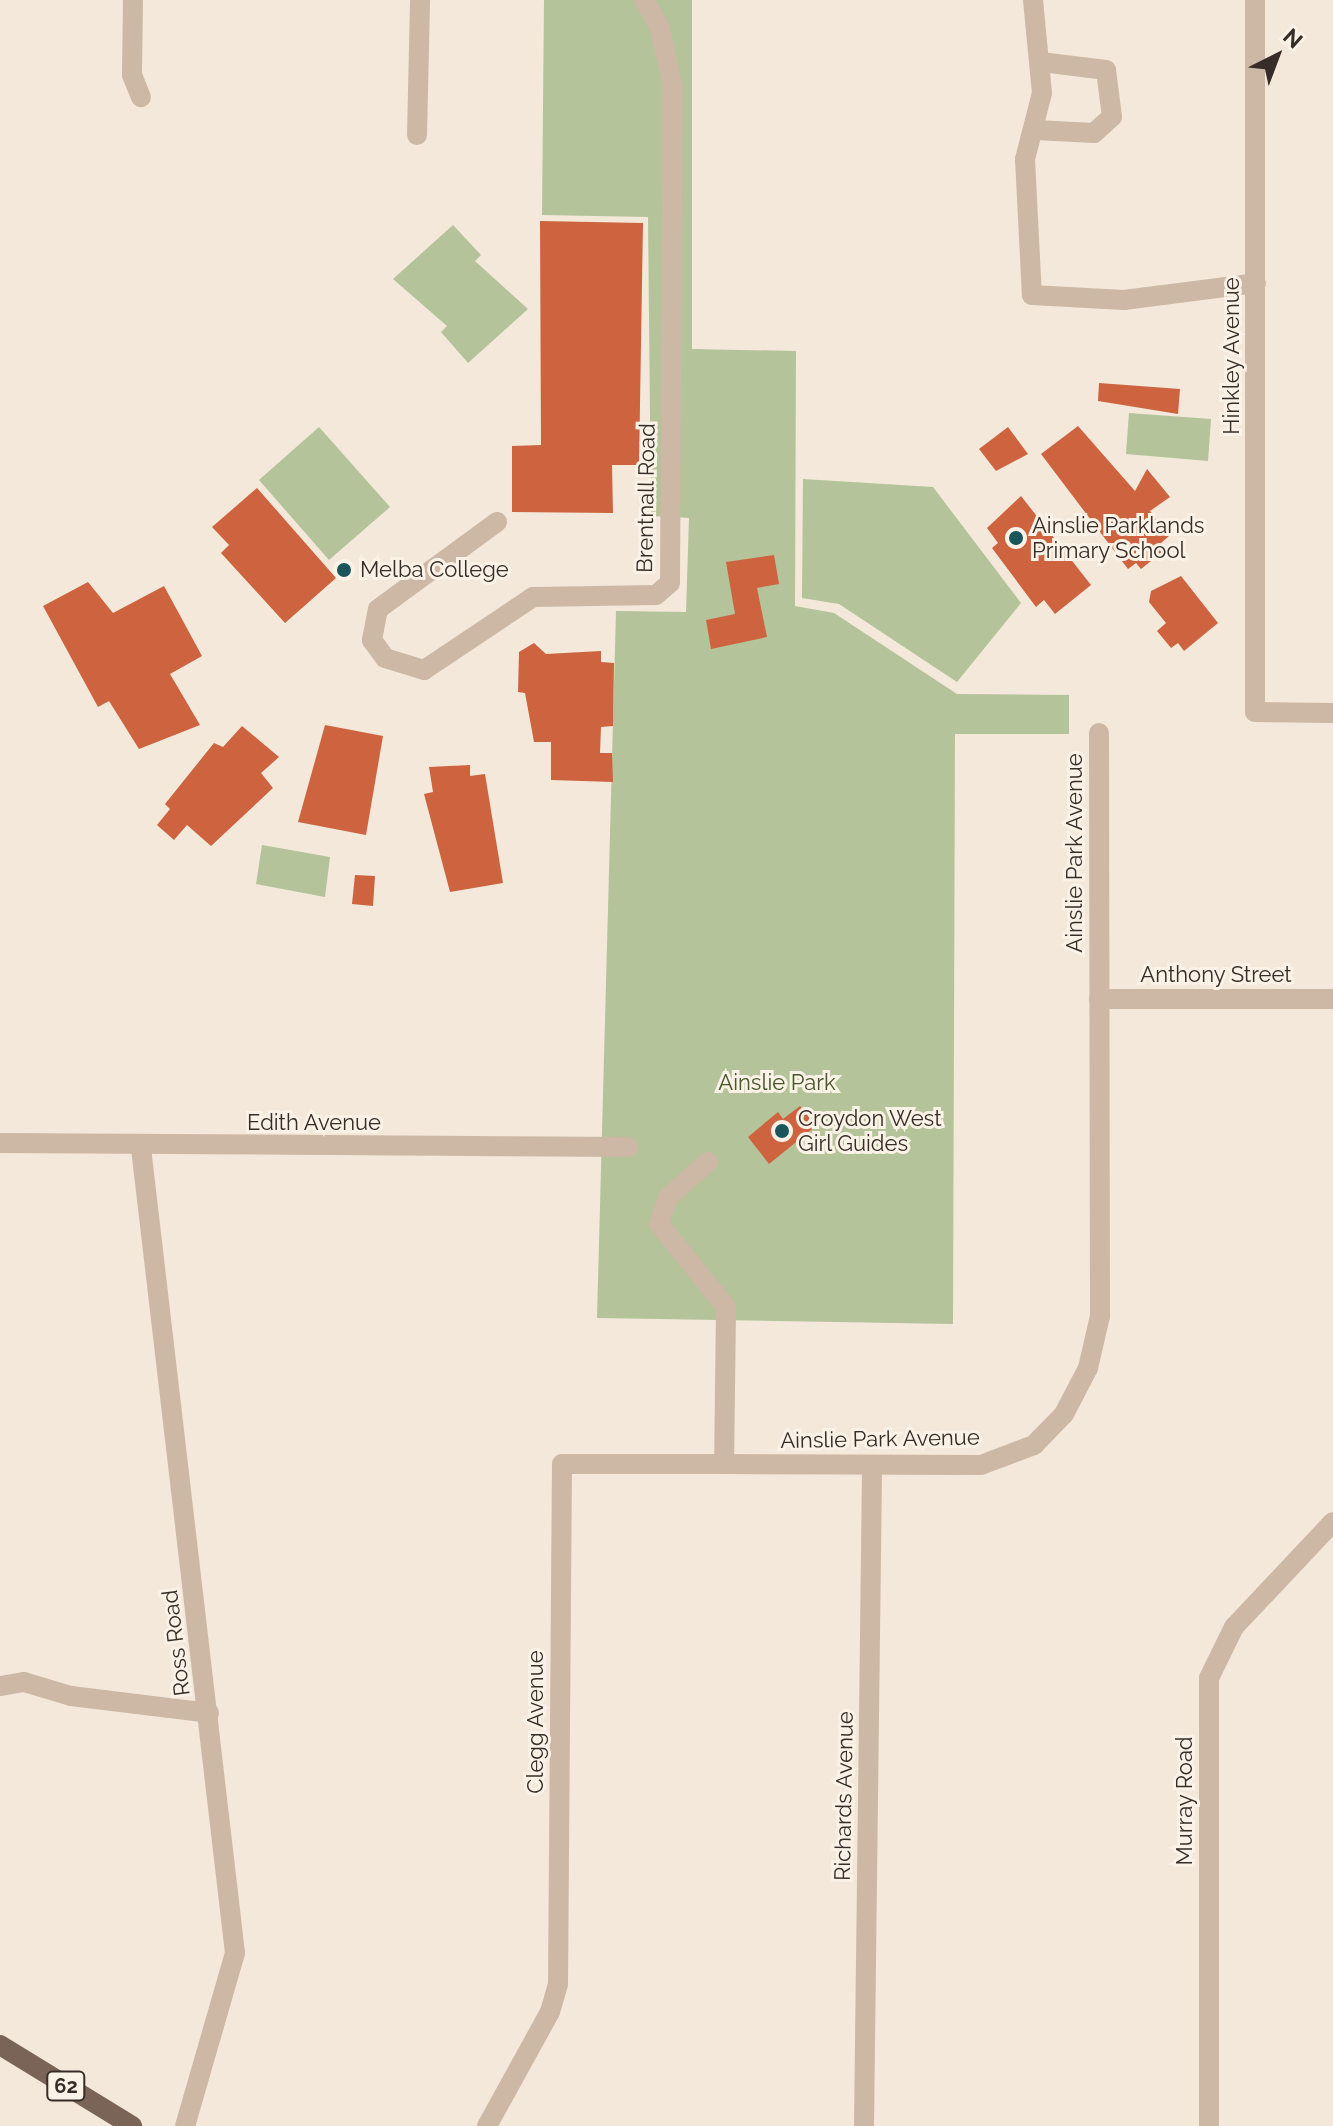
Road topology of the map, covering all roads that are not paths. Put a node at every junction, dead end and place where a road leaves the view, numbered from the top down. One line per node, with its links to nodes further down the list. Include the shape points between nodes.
1 (133, 0): 7 (street, via 132,75)
2 (420, 0): 9 (street)
3 (644, 0): 11 (street, Brentnall Road, via 659,26 673,86 670,583 656,595 533,597 424,670 385,658 372,640 378,609)
4 (1033, 0): 6 (street)
5 (1255, 0): 10 (street, Hinkley Avenue)
6 (1042, 62): 8 (street); 8 (street, via 1106,70 1112,117 1094,133)
7 (141, 97)
8 (1035, 130): 10 (street, via 1025,159 1032,295 1124,300)
9 (417, 135)
10 (1256, 283): 12 (street, Hinkley Avenue, via 1255,712)
11 (497, 522)
12 (1333, 713)
13 (1099, 733): 14 (street, Ainslie Park Avenue)
14 (1099, 999): 15 (street, Anthony Street); 21 (street, Ainslie Park Avenue, via 1100,1316 1088,1368 1064,1414 1034,1445 981,1465)
15 (1333, 999)
16 (0, 1143): 18 (street, Edith Avenue)
17 (628, 1147): 18 (street, Edith Avenue)
18 (141, 1148): 24 (street, Ross Road)
19 (708, 1162): 20 (street, via 669,1196 659,1224 726,1307)
20 (724, 1464): 21 (street, Ainslie Park Avenue); 28 (street, Clegg Avenue, via 562,1464 558,1984)
21 (872, 1467): 29 (street, Richards Avenue)
22 (1333, 1522): 30 (street, Murray Road, via 1234,1627 1209,1678)
23 (1, 1686): 24 (street, via 24,1682 157,1711)
24 (209, 1713): 27 (street, Ross Road, via 235,1953)
25 (0, 2045): 26 (main road, 62)
26 (132, 2126)
27 (185, 2126)
28 (487, 2126)
29 (864, 2126)
30 (1209, 2126)

